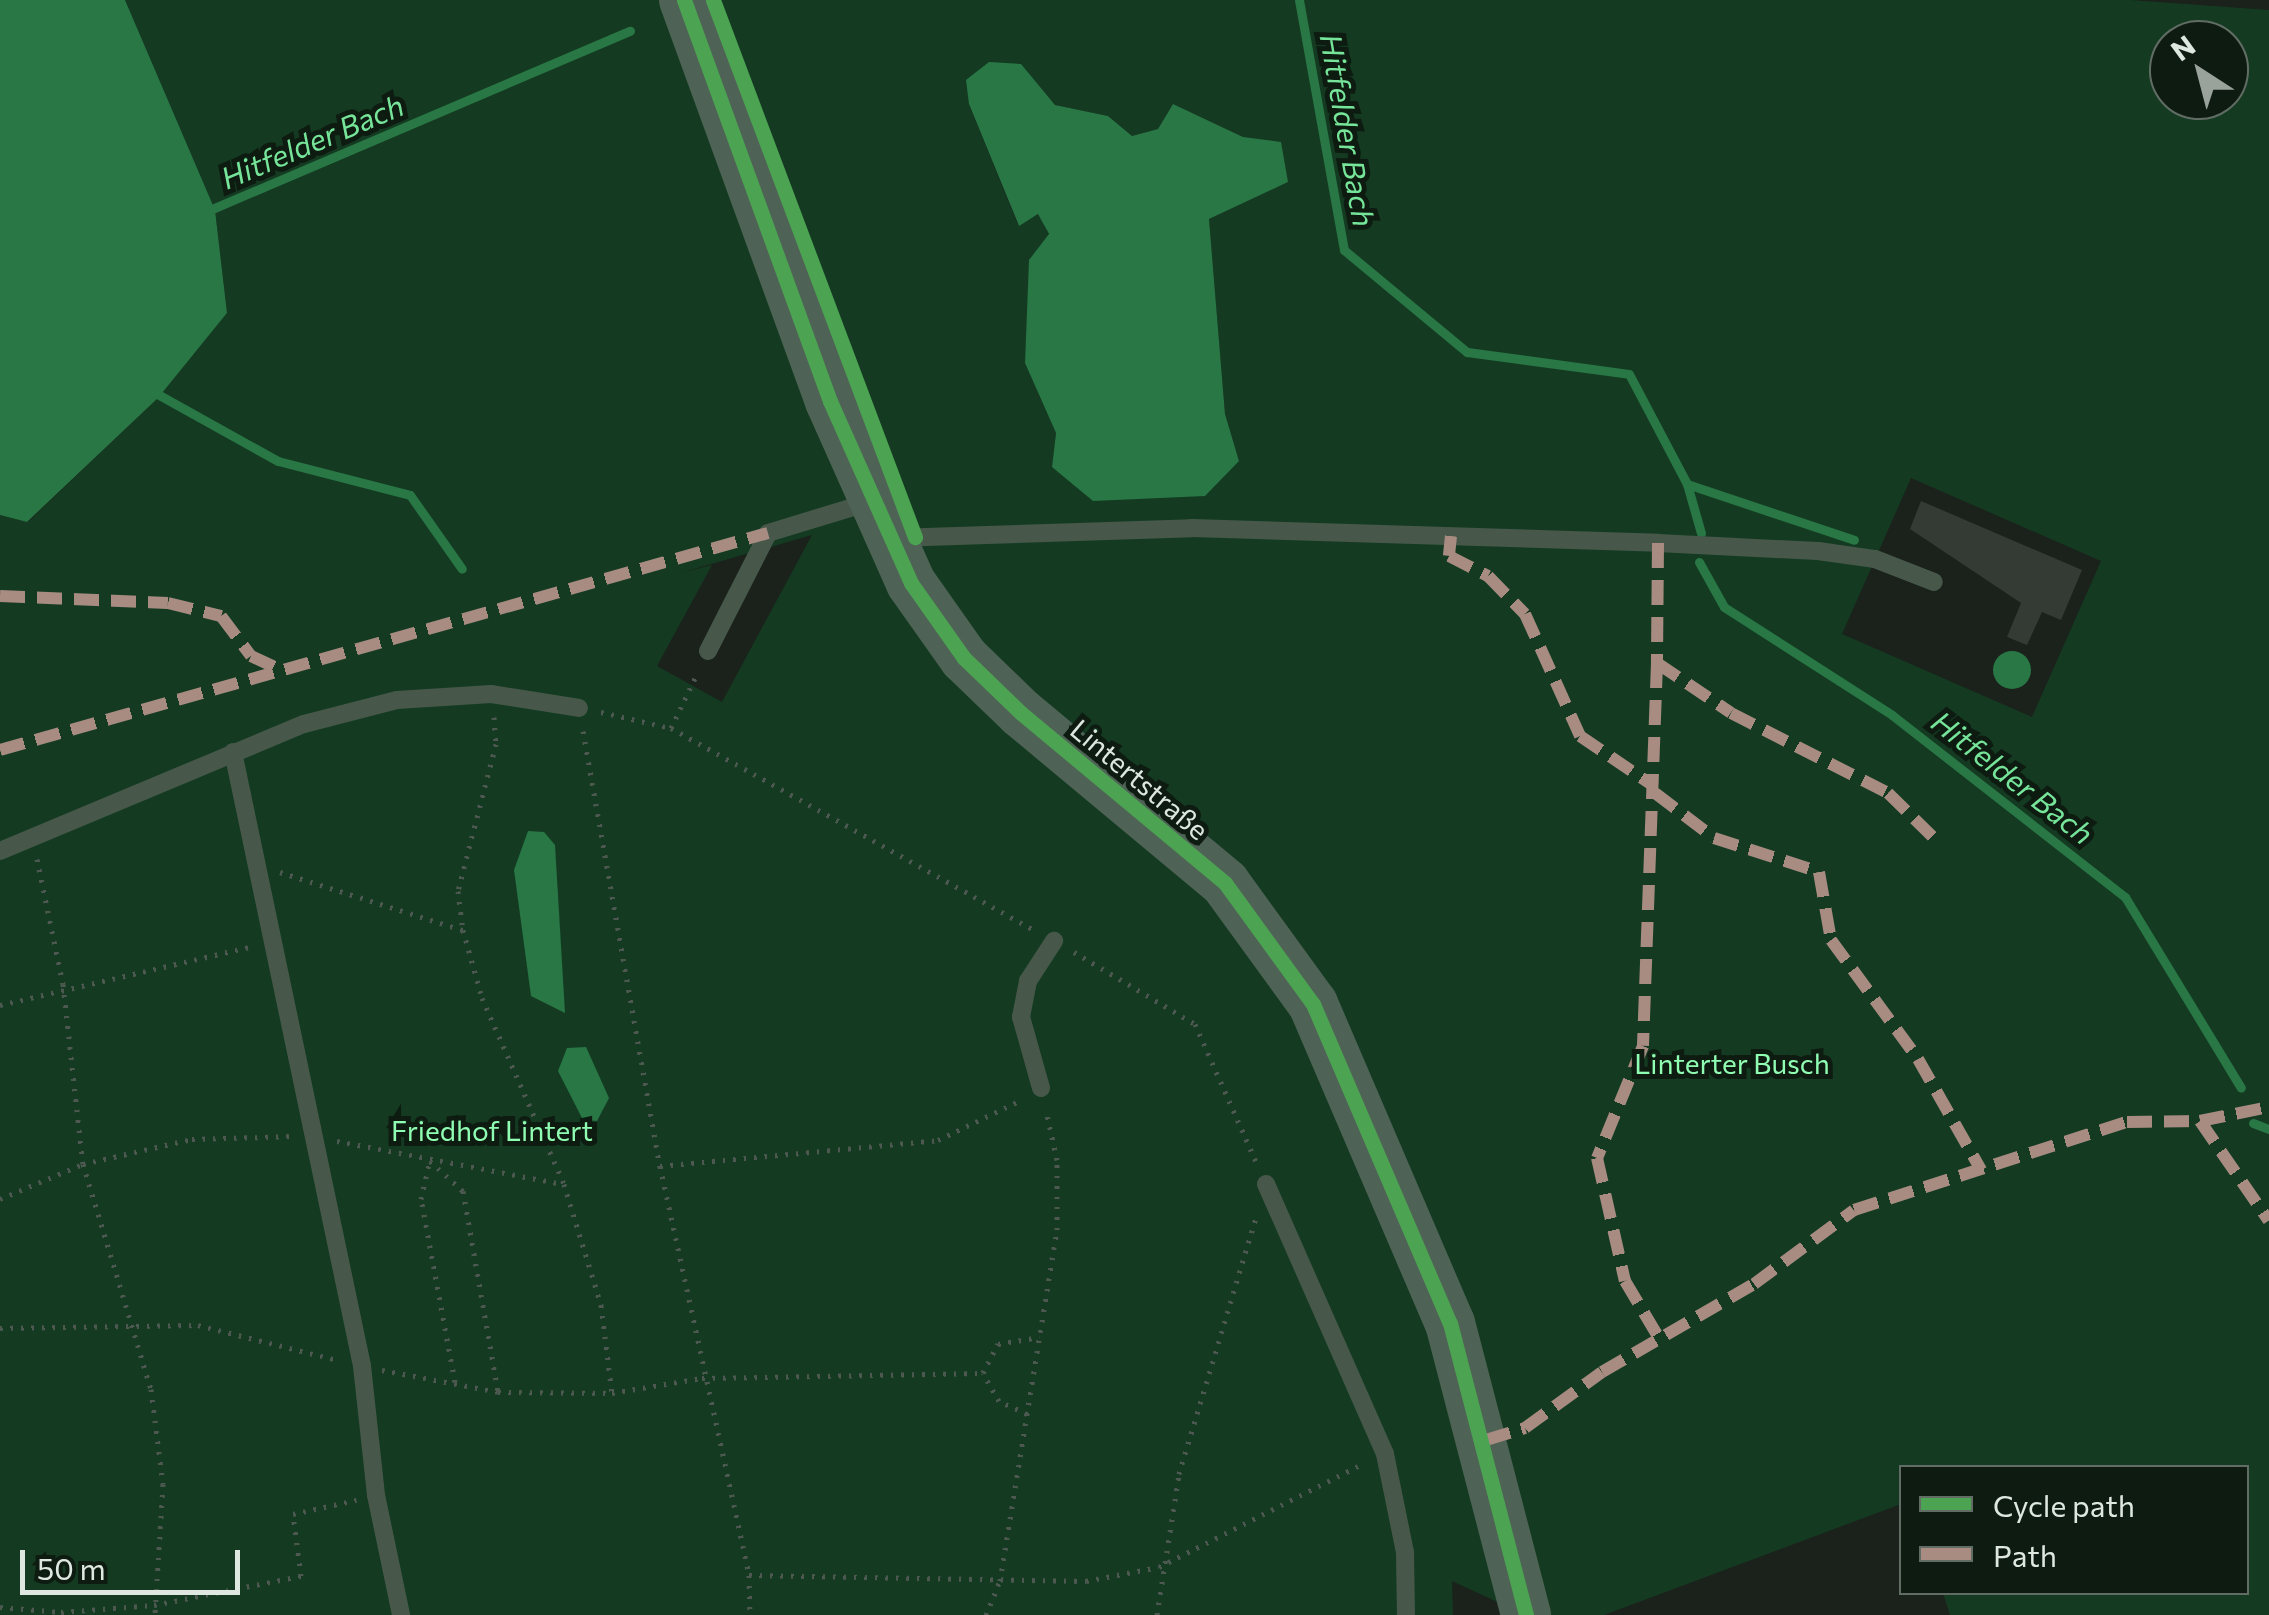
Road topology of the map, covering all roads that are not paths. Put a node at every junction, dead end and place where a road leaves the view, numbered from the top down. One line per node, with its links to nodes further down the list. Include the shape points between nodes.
1 (684, 0): 2 (main road, Lintertstraße, via 796,313)
2 (883, 520): 3 (lane, via 1818,551 1876,560); 4 (lane, via 768,533); 13 (main road, Lintertstraße, via 964,658 1225,883 1313,1004 1450,1322)
3 (1934, 582)
4 (708, 651)
5 (579, 708): 6 (lane, via 492,694 397,700)
6 (233, 752): 7 (lane); 11 (lane, via 362,1366 376,1495)
7 (0, 851)
8 (1054, 941): 9 (lane, via 1028,980 1022,1017)
9 (1040, 1088)
10 (1266, 1184): 12 (lane, via 1385,1454 1405,1552)
11 (401, 1615)
12 (1406, 1615)
13 (1526, 1615)

